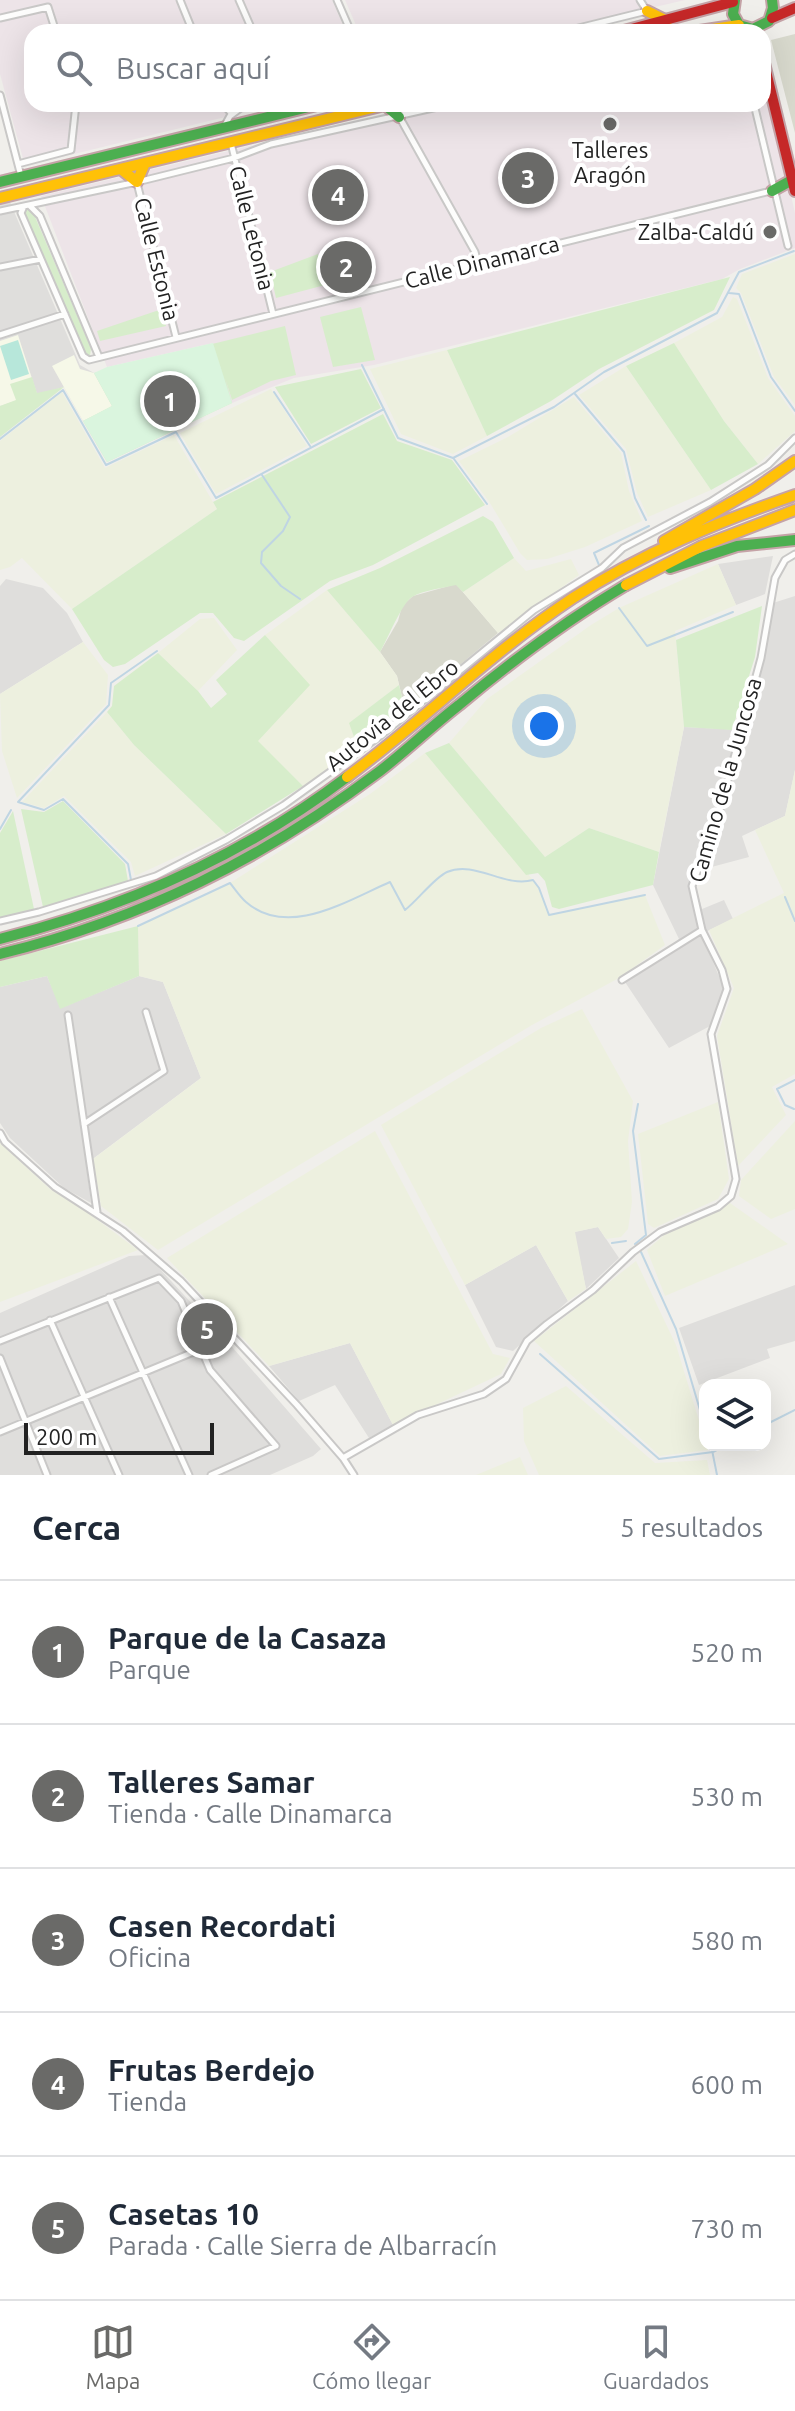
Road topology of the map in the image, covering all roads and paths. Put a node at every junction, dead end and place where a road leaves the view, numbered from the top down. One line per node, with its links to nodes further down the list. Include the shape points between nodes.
1 (180, 0): 12 (street)
2 (239, 0): 13 (street)
3 (337, 0): 14 (street)
4 (640, 0): 8 (street)
5 (772, 0): 18 (highway)
6 (734, 1): 10 (highway); 17 (highway)
7 (795, 8): 19 (highway)
8 (647, 11): 10 (highway); 15 (street)
9 (0, 18): 11 (street, via 48,7)
10 (667, 21): 16 (highway)
11 (53, 24)
12 (190, 24)
13 (250, 24)
14 (348, 24)
15 (594, 24)
16 (654, 24)
17 (739, 24)
18 (766, 24)
19 (768, 24)
20 (771, 92): 42 (highway)
21 (0, 95): 37 (street)
22 (75, 112): 37 (street, via 71,150)
23 (235, 112): 30 (street)
24 (286, 112): 32 (highway)
25 (361, 112): 33 (highway)
26 (394, 112): 31 (highway)
27 (399, 112): 31 (highway)
28 (419, 112): 31 (street)
29 (756, 112): 43 (street)
30 (232, 114): 32 (street)
31 (399, 117): 33 (street); 51 (street)
32 (225, 126): 39 (highway)
33 (304, 130): 34 (highway); 35 (street)
34 (231, 142): 35 (street, Calle Letonia); 36 (highway)
35 (234, 158): 41 (street); 54 (street, Calle Letonia)
36 (145, 163): 38 (highway); 41 (highway)
37 (18, 164): 39 (street)
38 (121, 169): 41 (highway); 44 (highway)
39 (22, 177): 40 (highway)
40 (0, 182)
41 (137, 182): 45 (street); 56 (street, Calle Estonia)
42 (794, 187): 43 (highway, via 777,186)
43 (772, 191): 49 (street); 51 (street, Calle Dinamarca)
44 (0, 198)
45 (42, 202): 46 (street); 48 (street)
46 (26, 206): 47 (street); 48 (street); 50 (street, via 21,213)
47 (0, 211)
48 (40, 216): 57 (street)
49 (788, 246)
50 (41, 259): 52 (street); 53 (street)
51 (478, 263): 54 (street, Calle Dinamarca)
52 (0, 267)
53 (65, 314): 55 (street); 57 (street, via 85,359)
54 (273, 314): 56 (street, Calle Dinamarca)
55 (0, 335)
56 (176, 337): 57 (street, Calle Dinamarca)
57 (99, 357)
58 (795, 438): 66 (street, via 768,465 623,548 602,568 534,610 380,736 284,805 156,876)
59 (795, 461): 64 (highway)
60 (795, 495): 64 (highway, Autovía del Ebro, via 714,525)
61 (795, 510): 65 (highway, Autovía del Ebro, via 681,556)
62 (795, 540): 65 (highway, via 717,552)
63 (795, 554): 67 (street, Camino de la Juncosa, via 775,578 761,658 721,806 692,886)
64 (615, 573): 68 (highway, Autovía del Ebro, via 531,629 371,760 261,834 125,901)
65 (610, 595): 69 (highway, Autovía del Ebro, via 540,641 379,771 269,847 129,915)
66 (0, 921)
67 (702, 930): 70 (street); 87 (street, Camino de la Juncosa, via 727,989 711,1034 736,1179 731,1196 633,1252 527,1341 506,1379 484,1394 418,1415)
68 (0, 939)
69 (0, 954)
70 (622, 980)
71 (146, 1012): 73 (street, via 164,1071)
72 (68, 1015): 73 (street)
73 (84, 1124): 75 (street)
74 (0, 1133): 75 (street, via 55,1187)
75 (97, 1213): 78 (street, via 162,1263)
76 (109, 1297): 77 (street); 81 (street, via 159,1278 181,1301); 83 (street)
77 (50, 1320): 80 (street); 84 (street)
78 (221, 1321): 79 (street); 81 (street)
79 (230, 1331): 81 (street); 87 (street)
80 (0, 1341)
81 (201, 1347): 83 (street); 91 (street, via 210,1370 276,1446)
82 (0, 1358): 85 (street)
83 (143, 1372): 84 (street); 90 (street)
84 (84, 1397): 85 (street); 89 (street)
85 (26, 1421): 86 (street); 88 (street)
86 (0, 1432)
87 (343, 1458): 92 (street)
88 (47, 1475)
89 (119, 1475)
90 (189, 1475)
91 (211, 1475)
92 (354, 1475)

